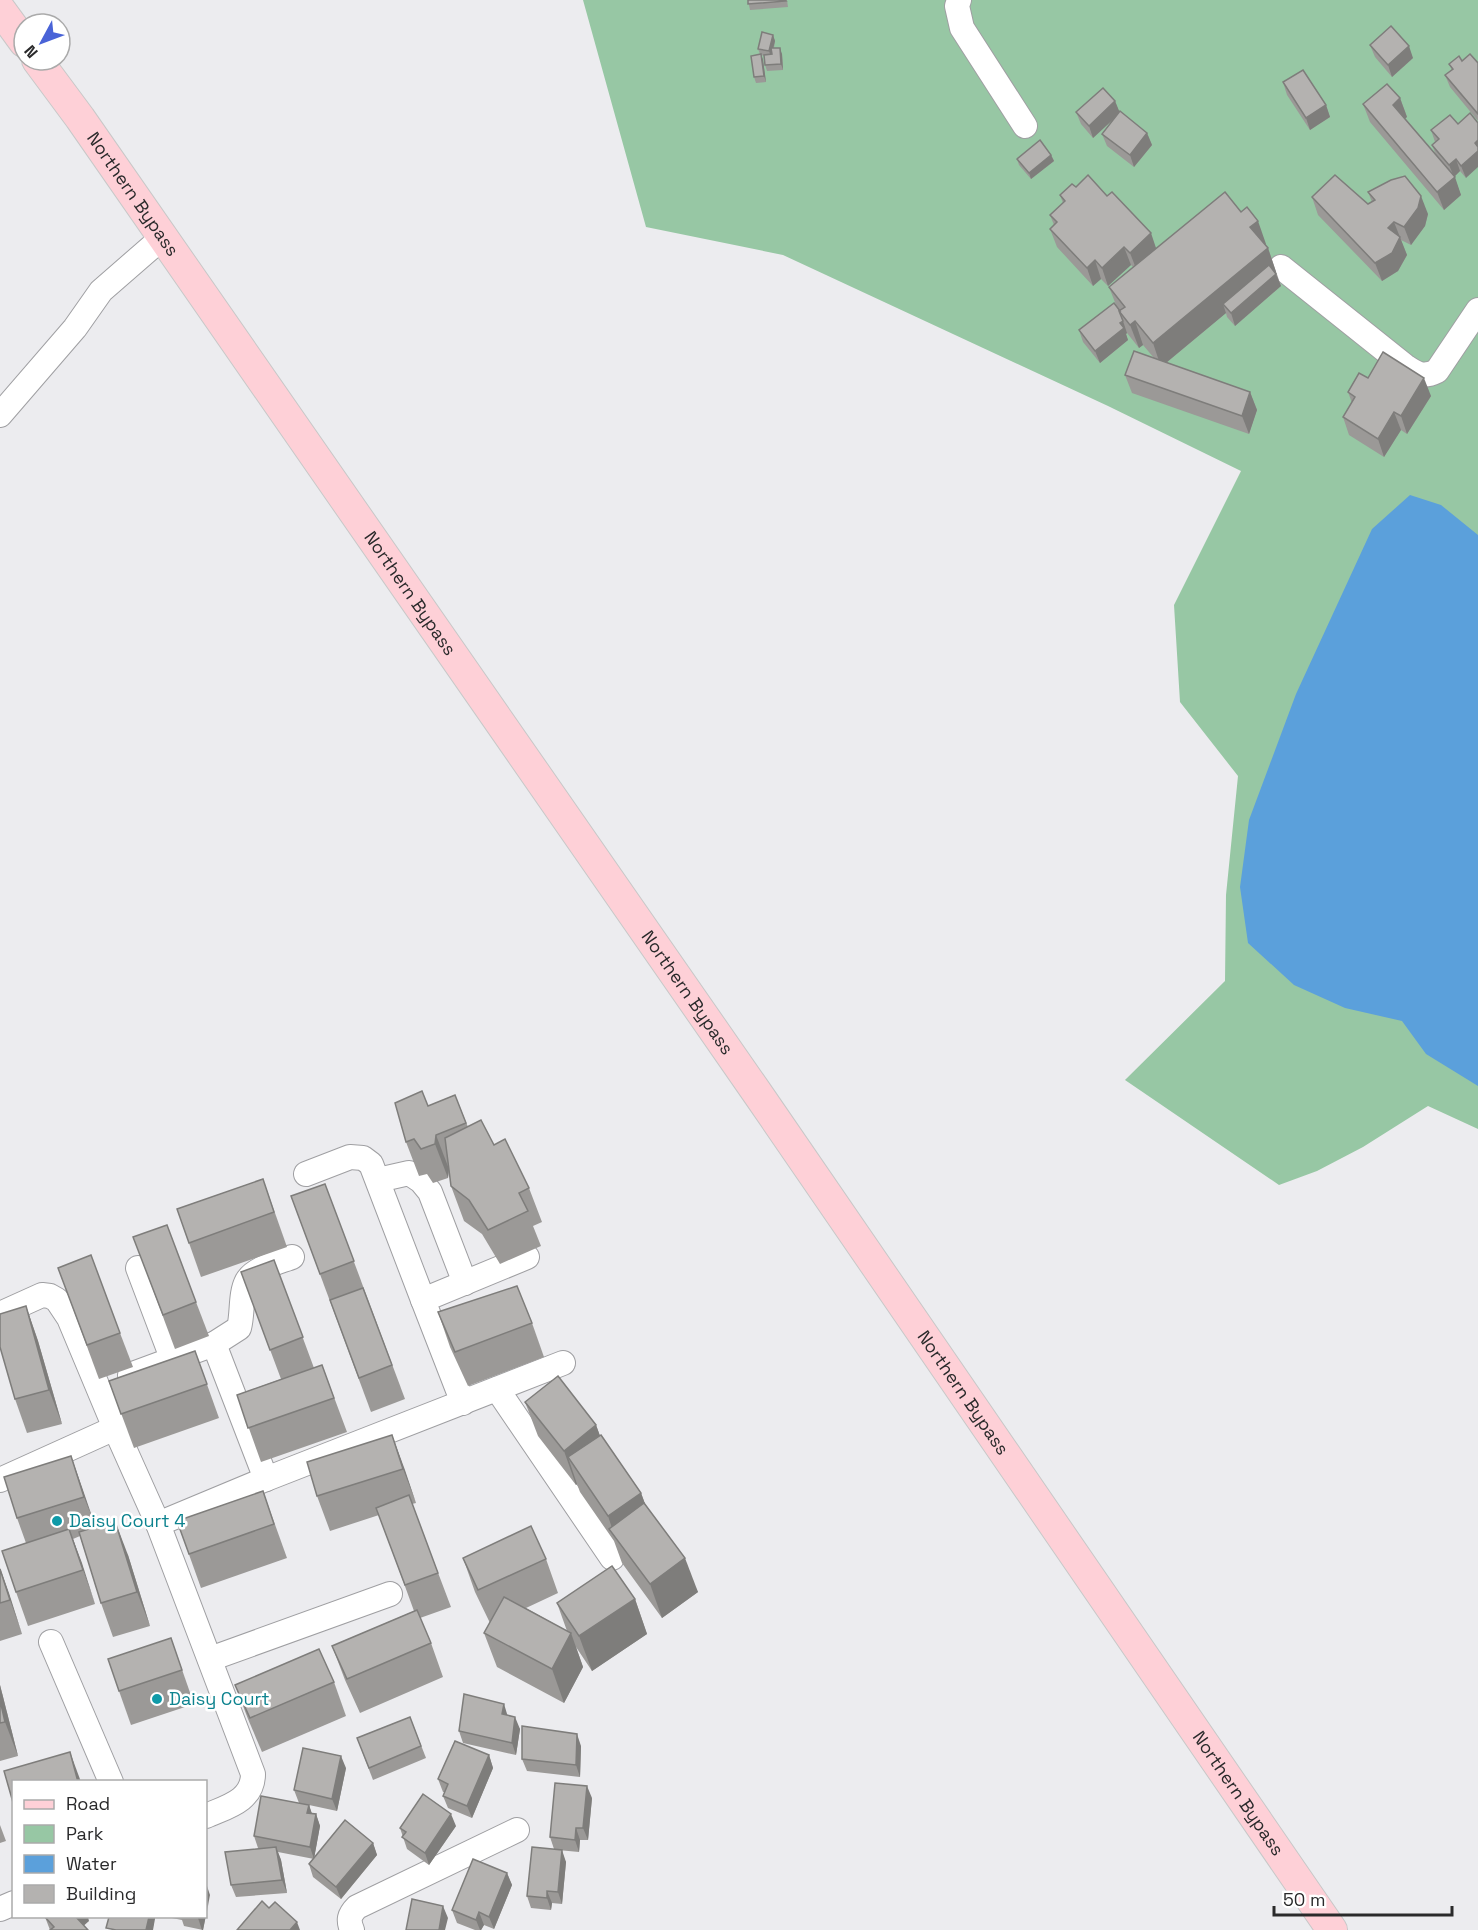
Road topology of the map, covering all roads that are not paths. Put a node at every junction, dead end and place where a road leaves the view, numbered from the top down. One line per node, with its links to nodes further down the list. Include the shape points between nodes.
1 (959, 0): 5 (street, via 962,28)
2 (0, 9): 3 (main road)
3 (12, 26)
4 (46, 72): 6 (main road, Northern Bypass)
5 (1025, 126)
6 (163, 237): 9 (street, via 101,291 75,328); 36 (main road, Northern Bypass)
7 (1281, 267): 8 (street, via 1420,376 1437,371)
8 (1478, 310)
9 (0, 416)
10 (306, 1174): 11 (street, via 350,1157 363,1158 371,1164)
11 (378, 1180): 15 (street, via 409,1173 421,1181 430,1192); 16 (street)
12 (292, 1257): 18 (street, via 252,1275 247,1282 239,1328)
13 (527, 1257): 15 (street)
14 (138, 1268): 19 (street)
15 (465, 1283): 16 (street)
16 (423, 1300): 23 (street)
17 (0, 1314): 21 (street, via 42,1295 57,1300 69,1318)
18 (214, 1344): 19 (street); 25 (street)
19 (172, 1358): 21 (street)
20 (563, 1363): 22 (street)
21 (98, 1388): 24 (street)
22 (496, 1389): 23 (street); 28 (street)
23 (463, 1403): 25 (street)
24 (115, 1428): 26 (street); 27 (street)
25 (266, 1479): 27 (street)
26 (0, 1480)
27 (158, 1524): 31 (street)
28 (612, 1558)
29 (390, 1594): 31 (street)
30 (51, 1642): 32 (street)
31 (210, 1659): 33 (street, via 250,1764 253,1783 244,1797)
32 (110, 1780)
33 (207, 1816)
34 (517, 1830): 35 (street, via 357,1907 349,1922)
35 (352, 1930)
36 (1332, 1930)

